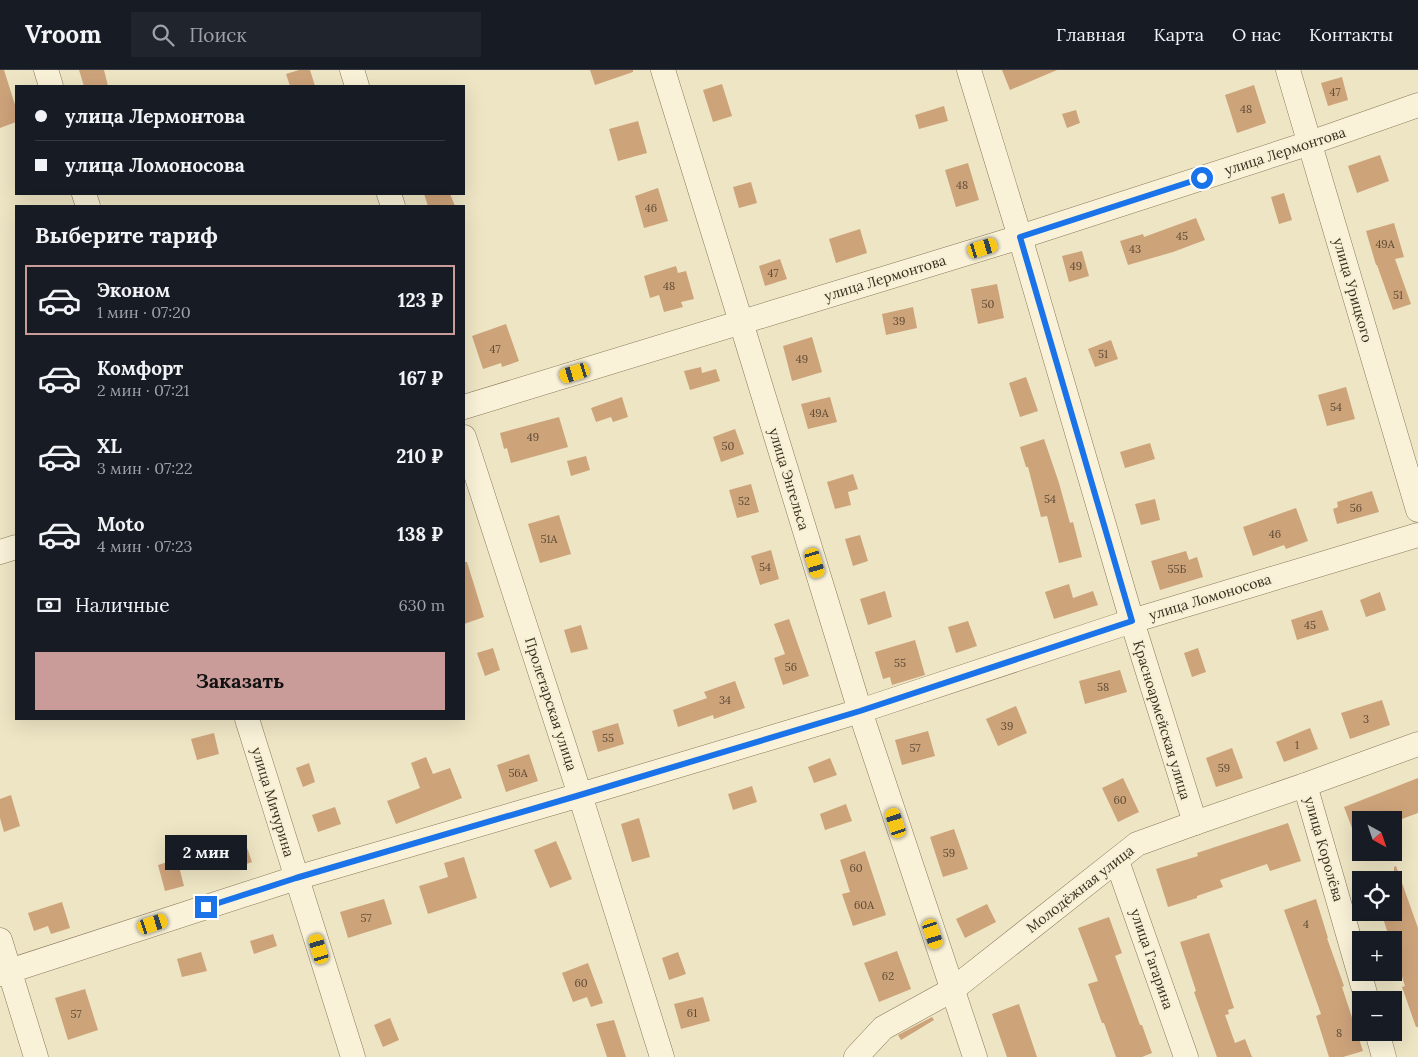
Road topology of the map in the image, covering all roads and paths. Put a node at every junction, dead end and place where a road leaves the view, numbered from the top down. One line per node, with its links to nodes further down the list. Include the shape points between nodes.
1 (46, 70): 6 (street)
2 (352, 70): 7 (street)
3 (663, 70): 11 (street, улица Энгельса)
4 (969, 70): 10 (street, Красноармейская улица)
5 (1288, 70): 9 (street, улица Урицкого)
6 (51, 85)
7 (357, 85)
8 (1418, 104): 9 (street, улица Лермонтова)
9 (1310, 143): 10 (street, улица Лермонтова); 14 (street, улица Урицкого)
10 (1020, 237): 11 (street, улица Лермонтова); 18 (street, Красноармейская улица)
11 (741, 322): 12 (street, улица Лермонтова); 19 (street, улица Энгельса)
12 (465, 407)
13 (465, 440): 23 (street, Пролетарская улица)
14 (1418, 510)
15 (1418, 535): 18 (street, улица Ломоносова)
16 (15, 547): 17 (street)
17 (0, 552)
18 (1132, 621): 19 (street, улица Ломоносова); 24 (street, Красноармейская улица)
19 (860, 711): 23 (street, улица Ломоносова); 29 (street, улица Энгельса)
20 (247, 720): 26 (street, улица Мичурина)
21 (1418, 744): 22 (street, Молодёжная улица)
22 (1305, 785): 24 (street, Молодёжная улица); 30 (street, улица Королёва)
23 (580, 795): 26 (street, улица Ломоносова); 34 (street, Пролетарская улица)
24 (1194, 822): 25 (street, Молодёжная улица, via 1137,844)
25 (1117, 861): 29 (street, Молодёжная улица); 37 (street, улица Гагарина)
26 (296, 878): 28 (street, улица Ломоносова); 33 (street, улица Мичурина)
27 (0, 940): 28 (street)
28 (5, 972): 32 (street)
29 (952, 990): 35 (street, Молодёжная улица, via 883,1028); 36 (street, улица Энгельса)
30 (1364, 991)
31 (1380, 1041): 38 (street)
32 (36, 1057)
33 (353, 1057)
34 (662, 1057)
35 (856, 1057)
36 (975, 1057)
37 (1186, 1057)
38 (1384, 1057)

